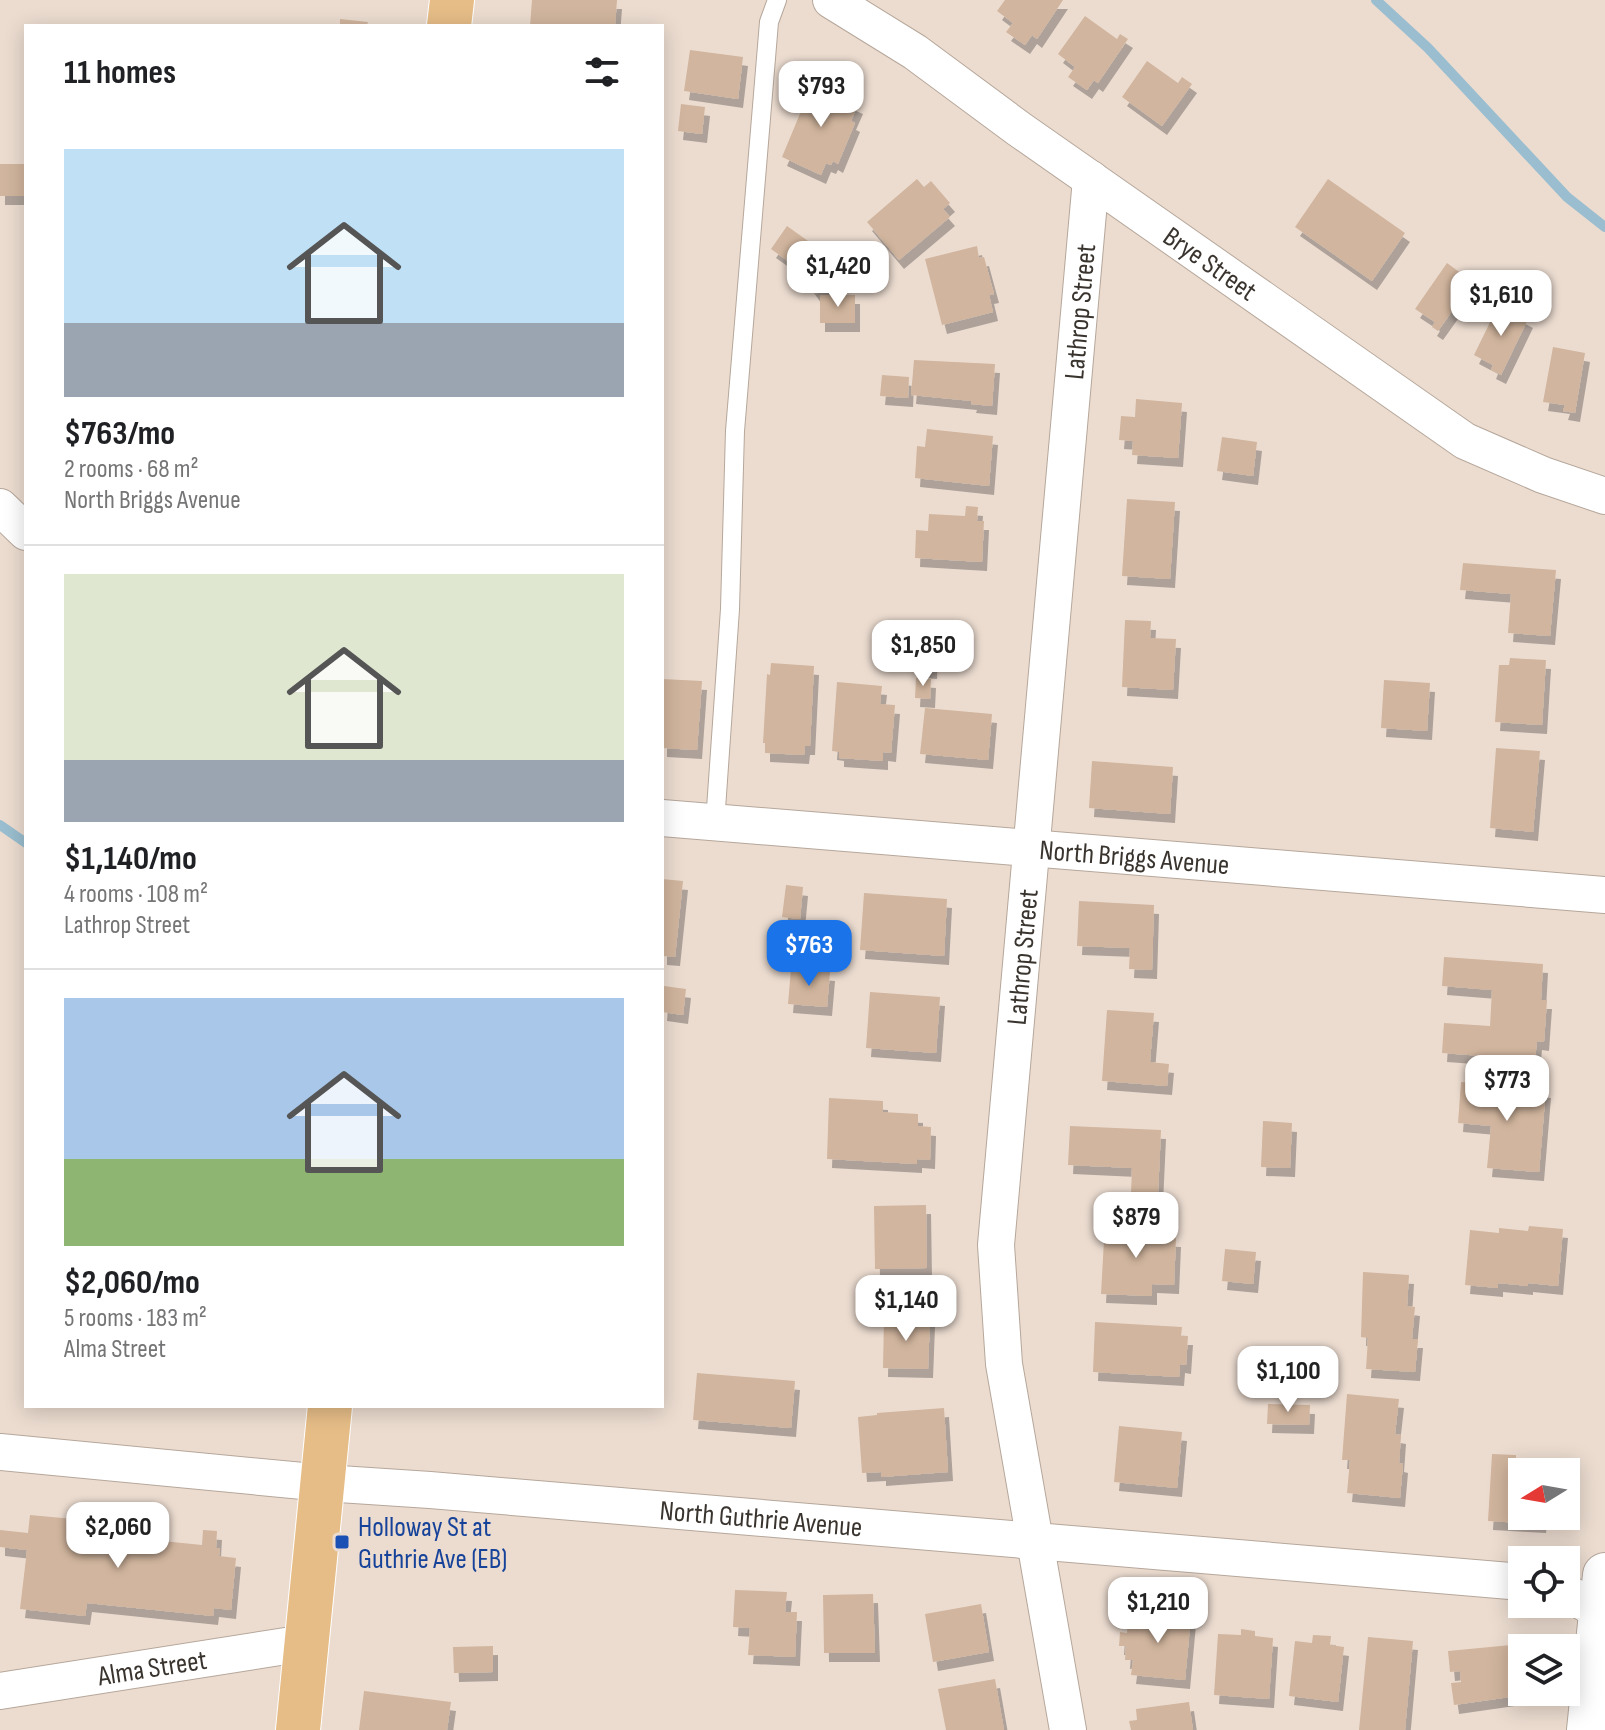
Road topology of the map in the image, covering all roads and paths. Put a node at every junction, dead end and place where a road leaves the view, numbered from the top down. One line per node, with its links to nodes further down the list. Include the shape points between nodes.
1 (452, 0): 4 (main road)
2 (777, 0): 10 (lane, via 769,22 735,431 730,609)
3 (831, 0): 5 (street, Brye Street, via 915,52)
4 (449, 24)
5 (1091, 179): 6 (street, Brye Street, via 1465,441); 11 (street, Lathrop Street)
6 (1605, 496)
7 (0, 507): 8 (street)
8 (24, 530)
9 (664, 818): 10 (street, North Briggs Avenue)
10 (715, 823): 11 (street, North Briggs Avenue)
11 (1030, 849): 12 (street, North Briggs Avenue); 16 (street, Lathrop Street, via 996,1257 1004,1364)
12 (1605, 895)
13 (330, 1408): 15 (main road)
14 (0, 1452): 15 (street, North Guthrie Avenue)
15 (324, 1483): 16 (street, North Guthrie Avenue); 19 (main road)
16 (1034, 1540): 17 (street, North Guthrie Avenue); 22 (street, Lathrop Street)
17 (1508, 1581)
18 (1594, 1598): 23 (street)
19 (305, 1643): 20 (street, Alma Street); 21 (main road)
20 (0, 1691)
21 (298, 1730)
22 (1068, 1730)
23 (1589, 1730)

